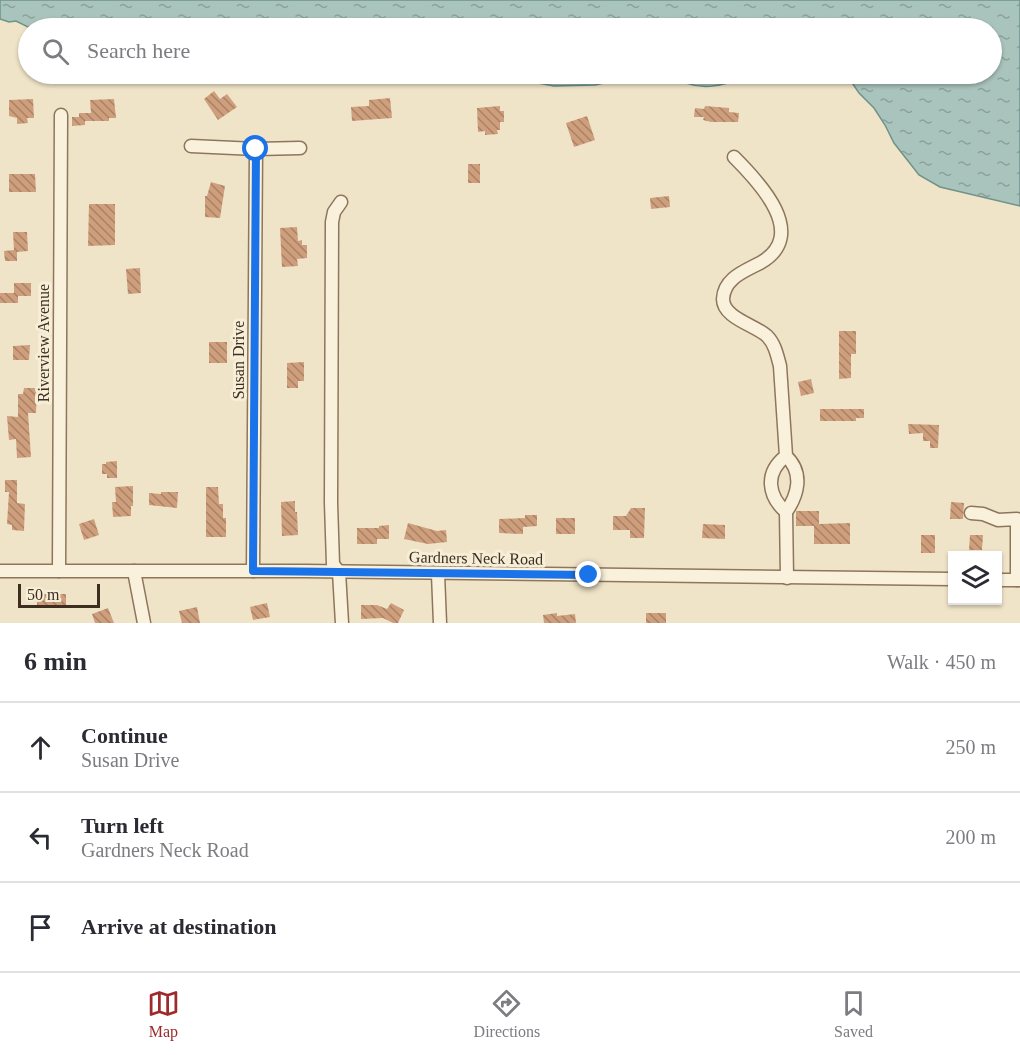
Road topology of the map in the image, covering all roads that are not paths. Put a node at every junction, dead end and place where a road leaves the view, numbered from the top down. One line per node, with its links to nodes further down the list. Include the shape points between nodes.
1 (61, 115): 11 (street, Riverview Avenue)
2 (191, 146): 4 (street)
3 (300, 148): 4 (street)
4 (256, 149): 13 (street, Susan Drive)
5 (734, 157): 7 (street, via 767,195 781,229 775,250 733,278 723,300 731,315 768,337 777,353)
6 (341, 202): 14 (street, via 332,222 331,503 333,564)
7 (786, 456): 8 (street, via 795,470 797,488); 8 (street, via 775,467 771,481 776,503)
8 (786, 512): 16 (street)
9 (971, 513): 19 (street, via 998,520 1017,519)
10 (0, 571): 11 (street, Gardners Neck Road)
11 (59, 571): 12 (street, Gardners Neck Road)
12 (134, 571): 13 (street, Gardners Neck Road); 20 (street)
13 (253, 571): 14 (street, Gardners Neck Road)
14 (339, 572): 15 (street, Gardners Neck Road); 21 (street)
15 (438, 574): 16 (street, Gardners Neck Road); 22 (street)
16 (787, 578): 17 (street, Gardners Neck Road)
17 (948, 579)
18 (1002, 580): 19 (street)
19 (1018, 580)
20 (144, 623)
21 (342, 623)
22 (440, 623)

